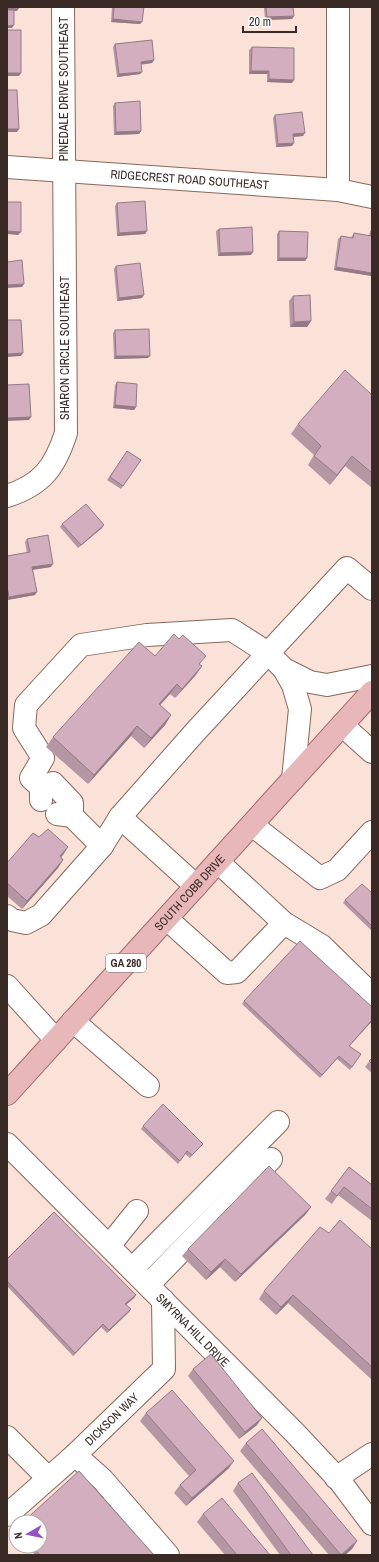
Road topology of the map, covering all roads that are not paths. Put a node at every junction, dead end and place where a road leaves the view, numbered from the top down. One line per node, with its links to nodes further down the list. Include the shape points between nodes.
1 (63, 7): 4 (street, PINEDALE DRIVE SOUTHEAST)
2 (338, 7): 5 (street)
3 (7, 167): 4 (street, RIDGECREST ROAD SOUTHEAST)
4 (64, 172): 5 (street, RIDGECREST ROAD SOUTHEAST); 7 (street, SHARON CIRCLE SOUTHEAST, via 66,433 51,469 34,484)
5 (338, 190): 6 (street, RIDGECREST ROAD SOUTHEAST)
6 (372, 197)
7 (7, 496)
8 (372, 589): 9 (street, via 347,568)
9 (268, 653): 10 (street); 16 (street); 19 (street, via 232,630 147,635 81,645 26,705 24,728 43,758 48,799)
10 (284, 669): 11 (street, via 310,682 327,685); 15 (street, via 293,685 300,709)
11 (372, 676)
12 (372, 692): 13 (main road, SOUTH COBB DRIVE / GA 280)
13 (342, 726): 14 (street); 15 (main road, SOUTH COBB DRIVE / GA 280)
14 (372, 752)
15 (293, 779): 17 (main road, SOUTH COBB DRIVE / GA 280)
16 (120, 817): 19 (street); 21 (street)
17 (252, 825): 18 (street, via 320,878 337,870); 20 (main road, SOUTH COBB DRIVE / GA 280)
18 (368, 843)
19 (102, 846): 22 (street, via 41,916 26,923 12,920)
20 (218, 862): 21 (main road, SOUTH COBB DRIVE / GA 280); 24 (street)
21 (196, 886): 23 (main road, SOUTH COBB DRIVE / GA 280)
22 (7, 916)
23 (167, 918): 24 (street, via 227,972 237,972); 27 (main road, SOUTH COBB DRIVE / GA 280)
24 (284, 923): 26 (street, via 322,946)
25 (7, 986): 28 (street)
26 (372, 995)
27 (73, 1021): 28 (main road, SOUTH COBB DRIVE / GA 280); 29 (street)
28 (56, 1040): 30 (main road, SOUTH COBB DRIVE / GA 280)
29 (148, 1086)
30 (7, 1094)
31 (278, 1122): 36 (street)
32 (7, 1144): 35 (street, SMYRNA HILL DRIVE)
33 (271, 1159): 37 (street)
34 (137, 1211): 35 (street)
35 (109, 1246): 36 (street, SMYRNA HILL DRIVE)
36 (132, 1269): 37 (street, SMYRNA HILL DRIVE)
37 (155, 1292): 40 (street, DICKSON WAY, via 164,1369); 42 (street, SMYRNA HILL DRIVE)
38 (7, 1437): 41 (street)
39 (372, 1454): 42 (street)
40 (75, 1455): 41 (street, DICKSON WAY); 45 (street, via 104,1480)
41 (48, 1478): 43 (street, DICKSON WAY)
42 (336, 1478): 44 (street, SMYRNA HILL DRIVE)
43 (10, 1507)
44 (372, 1524)
45 (168, 1555)

